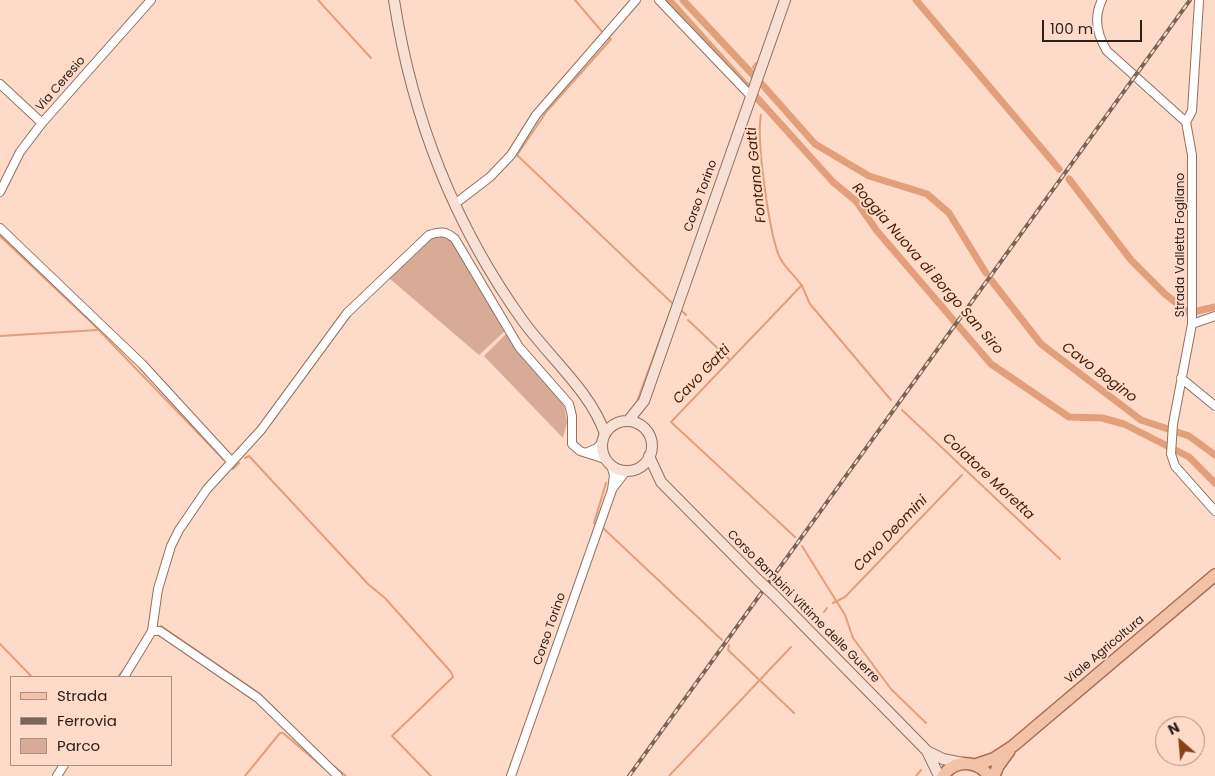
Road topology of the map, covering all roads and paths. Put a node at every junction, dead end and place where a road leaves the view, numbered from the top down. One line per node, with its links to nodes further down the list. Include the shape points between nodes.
1 (151, 0): 11 (street, Via Ceresio)
2 (394, 0): 19 (main road, via 419,116 456,208 476,248 519,314)
3 (636, 0): 13 (street, via 536,115 511,156)
4 (659, 0): 9 (street)
5 (785, 0): 9 (main road, Corso Torino)
6 (1102, 0): 10 (street, via 1098,9 1099,37 1107,51)
7 (1199, 2): 10 (street, via 1192,112)
8 (0, 84): 11 (street)
9 (752, 92): 18 (main road, Corso Torino)
10 (1186, 122): 16 (street, Strada Valletta Fogliano, via 1192,155)
11 (42, 123): 12 (street, Via Ceresio, via 20,152)
12 (0, 192)
13 (460, 200)
14 (0, 228): 26 (street, via 142,364)
15 (1215, 316): 16 (street)
16 (1192, 321): 17 (street, Strada Valletta Fogliano)
17 (1180, 378): 20 (street); 31 (street, Strada Valletta Fogliano, via 1171,452 1175,466)
18 (644, 401): 21 (main road, Corso Torino); 22 (main road, Corso Torino)
19 (591, 404): 21 (main road, via 606,416); 23 (main road)
20 (1215, 406)
21 (624, 422): 22 (main road, via 638,424); 23 (main road, via 611,427)
22 (645, 430): 25 (main road, via 651,442)
23 (604, 438): 24 (street, via 597,448); 27 (main road)
24 (588, 452): 26 (street, via 580,451 572,444 570,404 520,347 455,239 442,232 429,235 346,313 261,430); 27 (street)
25 (649, 456): 28 (main road, via 643,464); 29 (main road)
26 (231, 461): 33 (street, via 198,501 171,546 158,589)
27 (608, 462): 28 (main road); 30 (street, Corso Torino, via 614,475)
28 (630, 470): 29 (main road); 30 (street, Corso Torino)
29 (661, 482): 36 (main road, Corso Bambini Vittime delle Guerre, bridge)
30 (612, 490): 39 (street, Corso Torino)
31 (1215, 512)
32 (1215, 575): 35 (main road, Viale Agricoltura)
33 (152, 630): 34 (street); 38 (street, via 160,631 242,686 280,718)
34 (125, 676)
35 (1013, 746): 37 (main road, Viale Agricoltura, via 993,759); 43 (main road, Viale Agricoltura)
36 (927, 751): 37 (main road, Corso Bambini Vittime delle Guerre, via 943,759); 40 (main road, Corso Bambini Vittime delle Guerre)
37 (970, 764): 41 (main road, Viale Agricoltura, via 954,766); 42 (main road)
38 (338, 776)
39 (511, 776)
40 (939, 776)
41 (944, 776)
42 (989, 776)
43 (994, 776)

